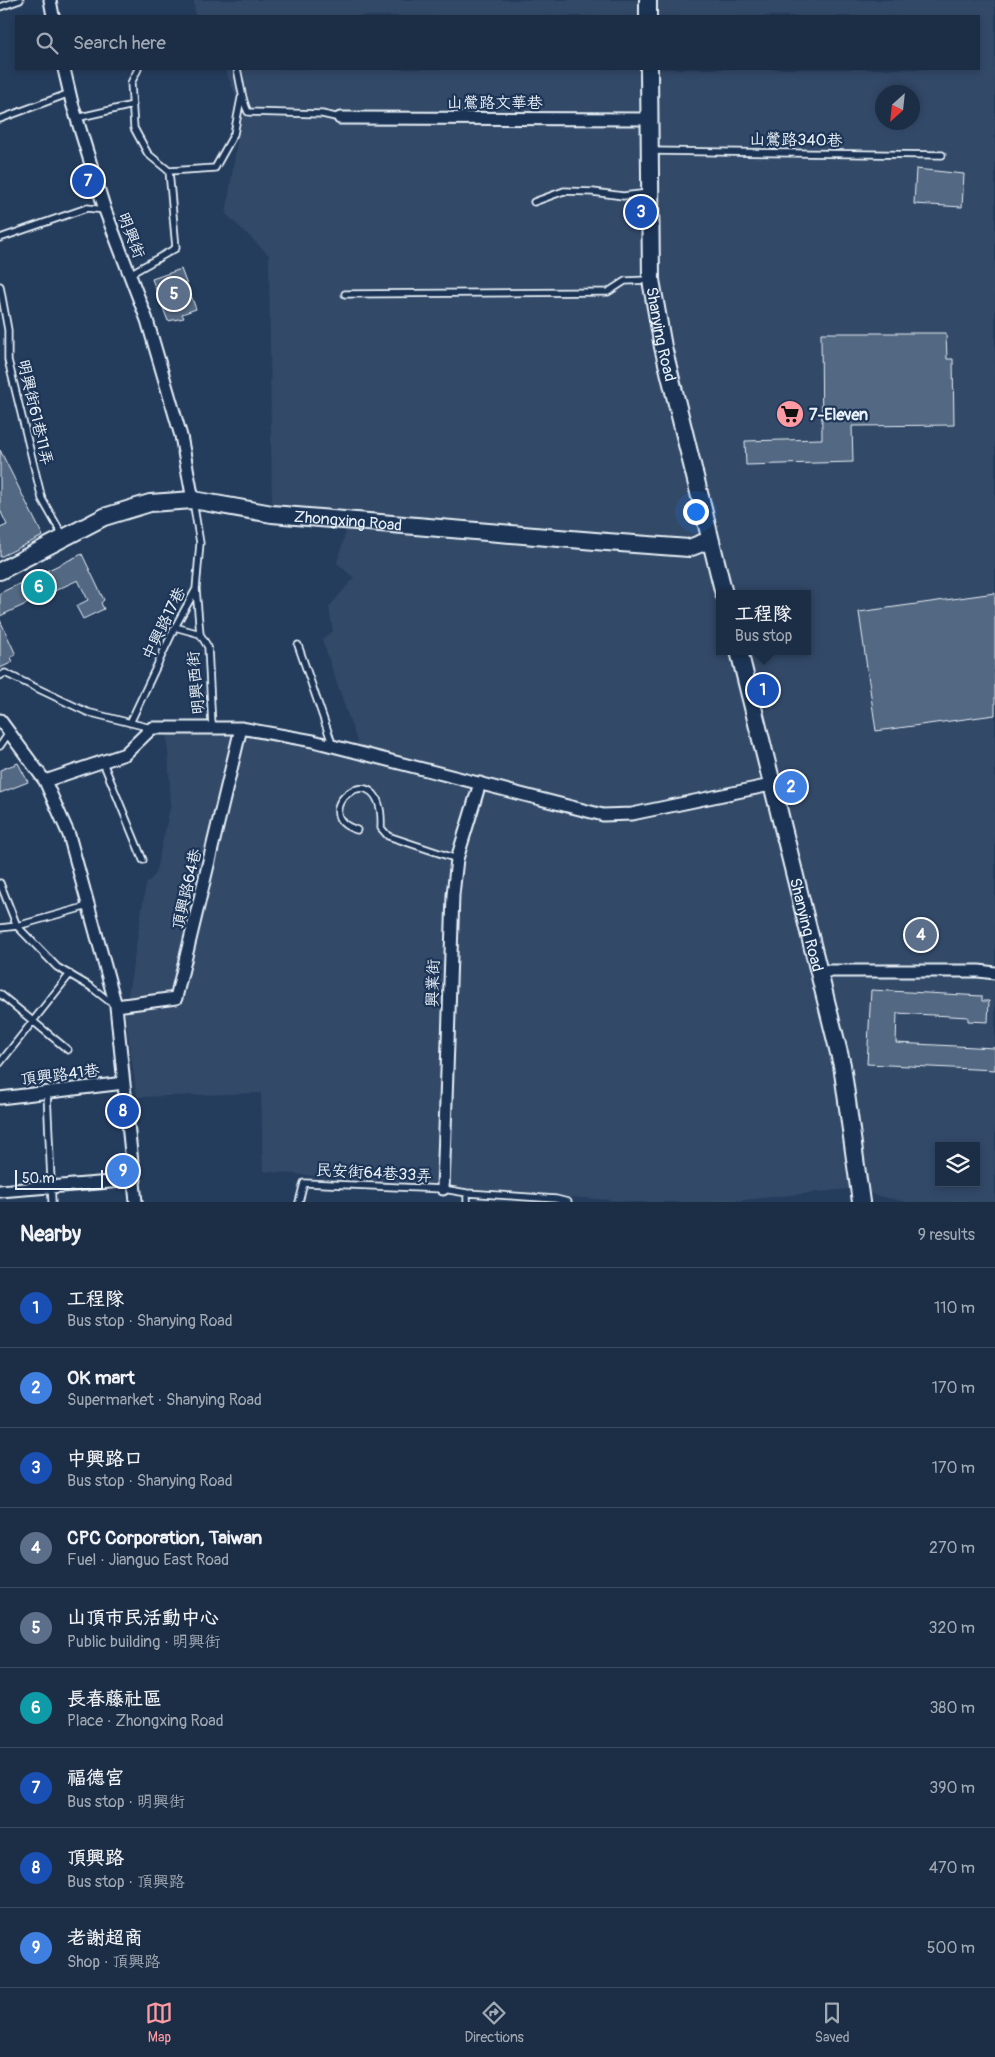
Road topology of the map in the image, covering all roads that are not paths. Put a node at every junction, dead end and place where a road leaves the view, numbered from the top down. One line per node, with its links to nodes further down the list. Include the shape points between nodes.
1 (20, 0): 4 (lane)
2 (50, 0): 5 (street)
3 (648, 0): 6 (street)
4 (0, 6)
5 (53, 15)
6 (648, 15)
7 (64, 70): 11 (street, 明興街)
8 (138, 70): 13 (lane, via 131,83)
9 (237, 70): 12 (lane)
10 (649, 70): 17 (street, Shanying Road)
11 (70, 93): 14 (street, 明興街); 16 (lane)
12 (241, 98): 15 (lane, via 248,112 322,114); 20 (lane, via 234,134 215,168)
13 (133, 105): 14 (lane); 20 (lane, via 134,128 148,154)
14 (76, 118): 23 (street, 明興街)
15 (340, 118): 17 (street, 山鶯路文華巷)
16 (0, 119)
17 (649, 119): 18 (street, Shanying Road)
18 (650, 151): 19 (lane, 山鶯路340巷); 21 (street, Shanying Road)
19 (942, 155)
20 (169, 171): 25 (lane, via 176,248)
21 (651, 193): 22 (lane, via 623,196 564,192); 26 (street, Shanying Road)
22 (534, 202)
23 (105, 210): 24 (lane, via 87,208); 25 (street, 明興街)
24 (0, 238)
25 (130, 274): 29 (street, 明興街, via 181,436)
26 (651, 280): 28 (lane, via 625,281 608,292); 31 (street, Shanying Road, via 663,347)
27 (0, 286): 30 (lane, 明興街61巷11弄, via 8,330 8,360 42,499)
28 (345, 294)
29 (193, 500): 30 (street, Zhongxing Road, via 141,506 104,517); 31 (street, Zhongxing Road, via 272,514 607,542 690,548); 33 (lane, 中興路17巷, via 200,543)
30 (64, 538): 32 (street, Zhongxing Road)
31 (710, 540): 34 (street, Shanying Road)
32 (0, 571)
33 (196, 589): 35 (lane, 中興路17巷); 36 (lane)
34 (723, 590)
35 (175, 627): 36 (lane, 明興西街); 41 (lane, 中興路17巷)
36 (200, 634): 42 (lane, 明興西街, via 208,647)
37 (298, 645): 47 (lane)
38 (740, 655): 51 (street, Shanying Road)
39 (0, 676): 41 (lane, via 4,673 87,712)
40 (0, 720): 45 (street)
41 (130, 723): 43 (lane)
42 (212, 726): 43 (street); 44 (street)
43 (152, 728): 48 (street, via 125,754)
44 (241, 728): 47 (street); 63 (street, 頂興路64巷, via 176,998)
45 (9, 733): 46 (lane); 49 (street)
46 (0, 746)
47 (333, 746): 50 (street)
48 (102, 760): 49 (street); 54 (lane)
49 (45, 781): 56 (street, via 69,835)
50 (480, 783): 51 (street, via 604,815 632,814); 53 (street, 興業街)
51 (772, 785): 59 (street, Shanying Road)
52 (357, 830): 53 (lane, via 338,816 338,809 348,792 359,788 378,799 382,813 381,828 388,836)
53 (457, 859): 72 (street, 興業街, via 448,1000)
54 (143, 860)
55 (0, 883): 57 (lane)
56 (88, 906): 57 (lane); 63 (street)
57 (17, 926): 58 (lane); 61 (lane, via 57,966)
58 (0, 928)
59 (820, 971): 60 (street); 80 (street, Shanying Road, via 842,1065)
60 (995, 973)
61 (70, 974): 63 (lane); 64 (lane)
62 (0, 994): 64 (lane)
63 (116, 1006): 67 (street)
64 (33, 1021): 65 (lane); 66 (lane)
65 (68, 1050)
66 (0, 1063)
67 (124, 1082): 68 (street, 頂興路41巷); 70 (street)
68 (46, 1093): 69 (street, 頂興路41巷); 71 (lane)
69 (0, 1098)
70 (135, 1180): 71 (street); 76 (street)
71 (53, 1187): 73 (street); 75 (lane)
72 (443, 1189): 74 (lane, 民安街64巷33弄); 77 (lane, 民安街64巷33弄, via 304,1183)
73 (0, 1191)
74 (467, 1193): 78 (lane); 79 (lane, 民安街64巷33弄)
75 (52, 1202)
76 (136, 1202)
77 (299, 1202)
78 (467, 1202)
79 (568, 1202)
80 (861, 1202)

